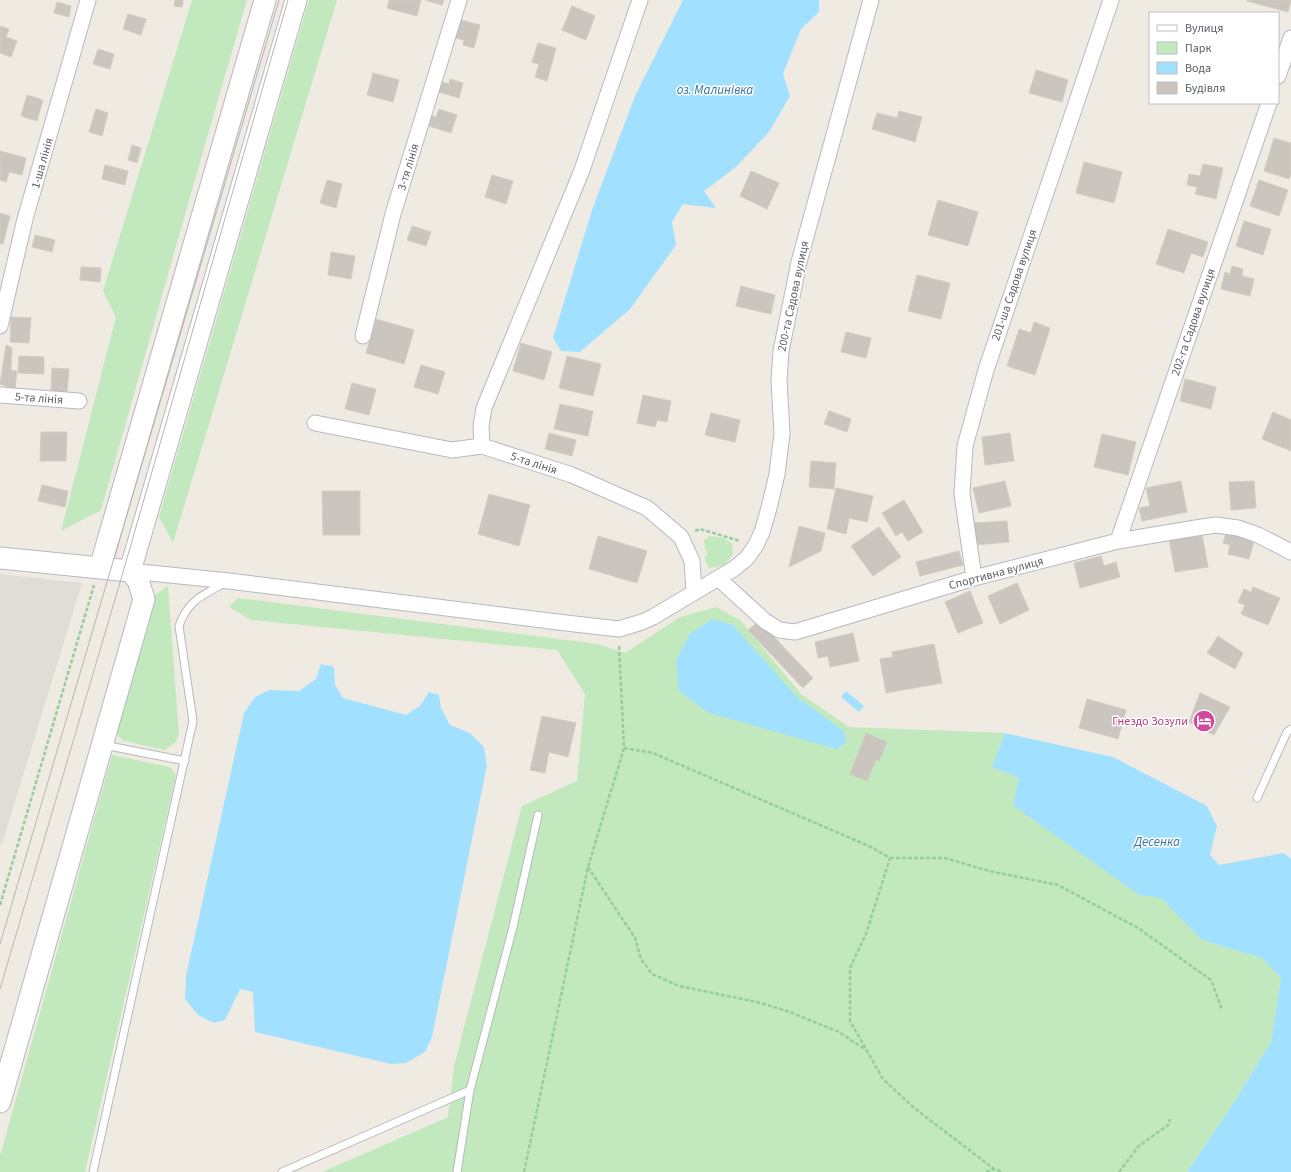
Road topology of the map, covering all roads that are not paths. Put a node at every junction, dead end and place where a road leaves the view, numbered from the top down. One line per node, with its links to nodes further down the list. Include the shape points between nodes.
1 (88, 0): 11 (street, 1-ша лінія, via 25,220)
2 (265, 0): 20 (main road)
3 (296, 0): 21 (main road)
4 (459, 0): 12 (street, 3-тя лінія, via 394,214)
5 (640, 0): 16 (street, via 582,170 484,408 481,426)
6 (871, 0): 22 (street, 200-та Садова вулиця, via 798,262 780,351 778,380 782,434 769,508 762,532 747,558)
7 (1110, 0): 23 (street, 201-ша Садова вулиця, via 986,370 965,446 962,494)
8 (1291, 38): 9 (street)
9 (1279, 73)
10 (1269, 104): 17 (street, 202-га Садова вулиця)
11 (0, 326)
12 (363, 336)
13 (0, 396): 14 (street, 5-та лінія)
14 (79, 401)
15 (315, 423): 16 (street, 5-та лінія, via 452,450)
16 (482, 446): 25 (street, 5-та лінія, via 572,475 646,508 681,537 692,561)
17 (1118, 541): 18 (street, Спортивна вулиця, via 1216,525 1238,528 1258,535); 23 (street, Спортивна вулиця)
18 (1291, 552)
19 (0, 558): 20 (main road)
20 (100, 568): 21 (main road)
21 (130, 571): 24 (street); 27 (main road, via 138,580 144,599)
22 (718, 578): 23 (street, Спортивна вулиця, via 765,621 779,630 795,632); 25 (street, 200-та Садова вулиця)
23 (974, 578)
24 (229, 580): 25 (street, 200-та Садова вулиця, via 619,629 653,617); 28 (lane, via 192,602 183,614 179,626 193,721)
25 (694, 592)
26 (1291, 729): 29 (lane)
27 (103, 745): 28 (lane); 32 (main road)
28 (185, 761): 33 (lane)
29 (1257, 798)
30 (538, 815): 31 (lane, via 513,927)
31 (470, 1090): 34 (lane); 35 (lane)
32 (0, 1102)
33 (93, 1172)
34 (282, 1172)
35 (457, 1172)

